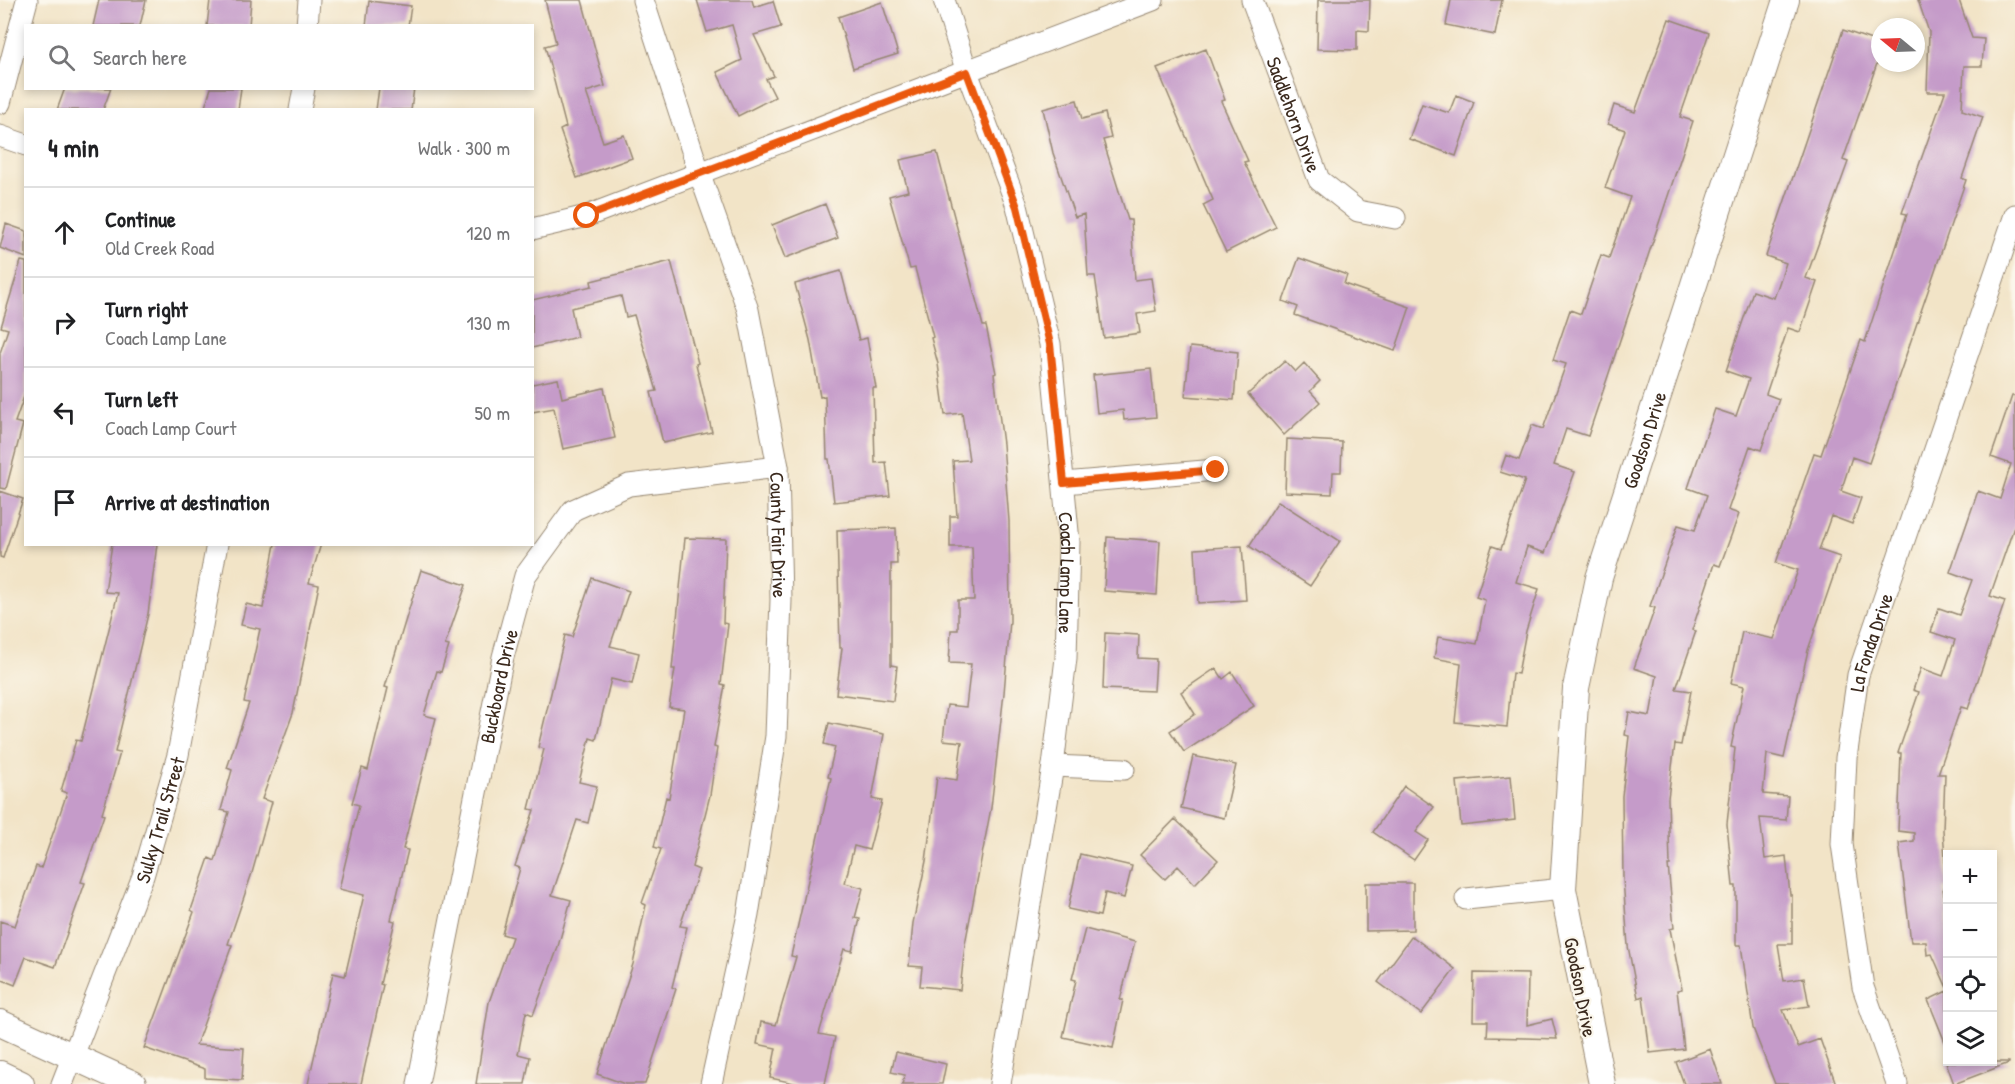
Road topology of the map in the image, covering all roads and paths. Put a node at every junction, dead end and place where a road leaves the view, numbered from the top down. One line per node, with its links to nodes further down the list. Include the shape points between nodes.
1 (27, 0): 11 (street)
2 (309, 0): 8 (street)
3 (643, 0): 15 (street, County Fair Drive)
4 (944, 0): 9 (street, Coach Lamp Lane)
5 (1153, 0): 9 (street)
6 (1252, 0): 17 (street, Saddlehorn Drive, via 1319,180 1358,211)
7 (1783, 1): 25 (street, Goodson Drive, via 1599,578 1576,688)
8 (308, 24)
9 (967, 72): 15 (street); 21 (street, Coach Lamp Lane, via 1017,207 1050,344)
10 (304, 90): 12 (street)
11 (0, 103)
12 (300, 108)
13 (0, 136): 14 (street)
14 (24, 144)
15 (699, 172): 18 (street, via 587,216); 19 (street, County Fair Drive, via 748,310)
16 (2015, 214): 37 (street, La Fonda Drive, via 1858,675 1846,758 1842,844 1863,987)
17 (1395, 218)
18 (534, 229)
19 (778, 467): 33 (street, Buckboard Drive, via 629,485 573,510 525,576 503,657); 34 (street, County Fair Drive, via 781,600 776,736 748,915)
20 (1216, 470): 21 (street)
21 (1064, 483): 23 (street, Coach Lamp Lane, via 1069,542 1066,658)
22 (217, 546): 28 (street, Sulky Trail Street, via 178,755 143,876)
23 (1053, 766): 24 (street); 35 (street, Coach Lamp Lane)
24 (1124, 769)
25 (1563, 889): 26 (street); 36 (street, Goodson Drive)
26 (1466, 899)
27 (0, 1023): 28 (street)
28 (72, 1056): 31 (street, Sulky Trail Street); 32 (street)
29 (0, 1074): 30 (street)
30 (21, 1084)
31 (62, 1084)
32 (133, 1084)
33 (418, 1084)
34 (711, 1084)
35 (1000, 1084)
36 (1602, 1084)
37 (1897, 1084)

